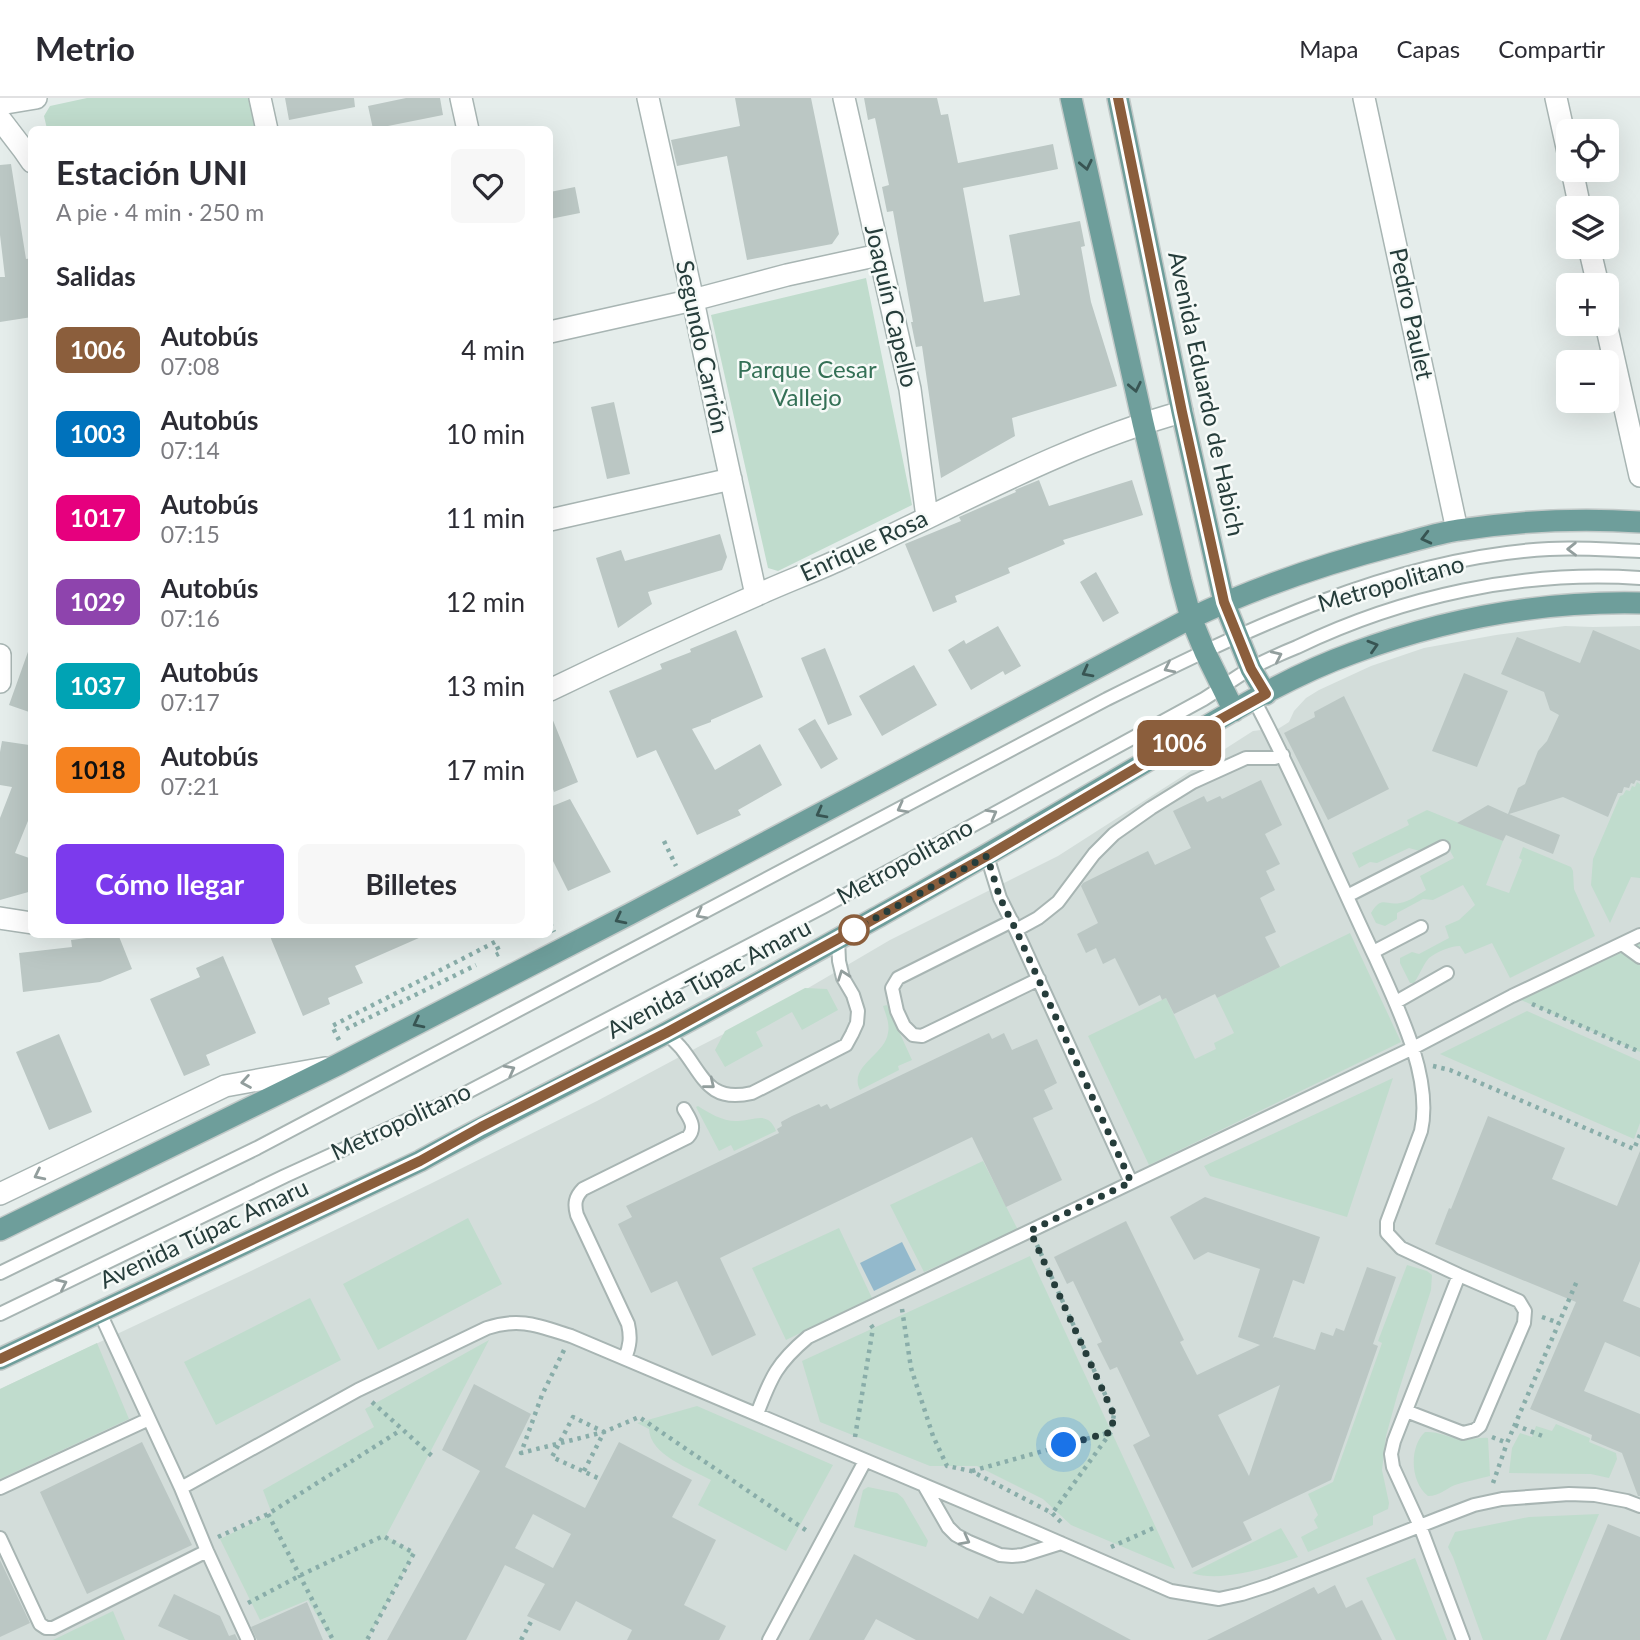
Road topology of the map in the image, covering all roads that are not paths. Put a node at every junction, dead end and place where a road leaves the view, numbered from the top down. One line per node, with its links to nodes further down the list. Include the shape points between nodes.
1 (36, 98): 10 (street)
2 (260, 98): 13 (street)
3 (461, 98): 14 (street)
4 (648, 98): 17 (street, Segundo Carrión)
5 (844, 98): 16 (street, Joaquín Capello)
6 (1071, 98): 21 (main road, one-way to 21)
7 (1118, 98): 20 (main road, Avenida Eduardo de Habich)
8 (1364, 98): 27 (street, Pedro Paulet)
9 (1556, 98): 12 (street)
10 (0, 104)
11 (0, 118): 15 (street)
12 (1561, 119)
13 (266, 126)
14 (467, 126)
15 (28, 156)
16 (879, 255): 17 (street); 24 (street, Joaquín Capello, via 910,389)
17 (693, 300): 18 (street); 23 (street, Segundo Carrión)
18 (553, 331)
19 (1609, 336): 22 (street)
20 (1182, 412): 21 (street, Enrique Rosa); 31 (main road, Avenida Eduardo de Habich)
21 (1143, 423): 24 (street, Enrique Rosa); 33 (main road)
22 (1640, 476)
23 (731, 479): 25 (street); 30 (street, Segundo Carrión)
24 (926, 517): 30 (street, Enrique Rosa)
25 (553, 519)
26 (1640, 522): 27 (main road, via 1559,520)
27 (1457, 530): 31 (main road, one-way to 31, via 1348,558)
28 (1640, 551): 34 (lane, Metropolitano, one-way to 34, via 1548,549 1440,566 1352,591)
29 (1640, 578): 37 (lane, Metropolitano, one-way to 29, via 1345,625 1436,596 1562,578)
30 (757, 595): 40 (street, Enrique Rosa)
31 (1224, 602): 33 (main road); 34 (main road, Avenida Eduardo de Habich)
32 (1640, 603): 41 (main road, Avenida Túpac Amaru, one-way to 32, via 1355,652 1435,627 1556,606)
33 (1191, 618): 35 (main road); 61 (main road, one-way to 61)
34 (1238, 637): 35 (lane, Metropolitano); 37 (main road, Avenida Eduardo de Habich)
35 (1205, 652): 39 (main road); 66 (lane, Metropolitano, one-way to 66, via 1107,699 269,1142)
36 (0, 655): 38 (street)
37 (1251, 669): 39 (lane, Metropolitano); 41 (main road, Avenida Eduardo de Habich)
38 (0, 682)
39 (1223, 687): 42 (main road); 69 (lane, Metropolitano, one-way to 39, via 460,1096 823,907)
40 (553, 689)
41 (1260, 697): 42 (main road, Avenida Túpac Amaru); 43 (lane)
42 (1234, 711): 45 (main road, Avenida Túpac Amaru)
43 (1283, 755): 46 (lane); 49 (lane, via 1246,758 1151,808 1094,854 1058,902 1038,918)
44 (1443, 847): 46 (lane)
45 (987, 856): 49 (lane); 52 (main road, Avenida Túpac Amaru)
46 (1347, 897): 54 (lane)
47 (0, 918): 48 (street)
48 (28, 922)
49 (1014, 925): 57 (lane); 57 (lane, via 898,978 892,988 904,1026 912,1035 922,1036)
50 (1420, 926): 54 (lane)
51 (1640, 935): 53 (lane)
52 (838, 939): 59 (main road, Avenida Túpac Amaru); 59 (lane, one-way to 52, via 705,1083 738,1096 846,1045 858,1011 843,978)
53 (1622, 944): 55 (lane); 60 (lane)
54 (1373, 952): 58 (lane)
55 (1640, 957)
56 (1447, 973): 58 (lane)
57 (1039, 979): 63 (lane)
58 (1396, 1002): 60 (lane)
59 (666, 1033): 68 (main road, Avenida Túpac Amaru, via 420,1161)
60 (1413, 1048): 63 (lane); 67 (lane, via 1423,1120 1387,1233 1401,1248)
61 (342, 1063): 64 (street, one-way to 64, via 225,1086); 65 (main road)
62 (684, 1109): 70 (lane, via 693,1126 688,1137 583,1189 575,1200 577,1215 628,1324)
63 (1131, 1182): 73 (lane, via 808,1337 775,1372)
64 (0, 1194)
65 (0, 1230)
66 (0, 1273)
67 (1459, 1275): 72 (lane); 72 (lane, via 1519,1301 1525,1311 1524,1323 1483,1421 1475,1430 1463,1433)
68 (100, 1313): 71 (main road, Avenida Túpac Amaru); 74 (lane)
69 (0, 1314)
70 (625, 1358): 73 (lane); 78 (lane, via 539,1326 502,1323 358,1390)
71 (0, 1359)
72 (1406, 1410): 80 (lane, via 1391,1454)
73 (757, 1414): 75 (lane)
74 (149, 1419): 77 (lane); 78 (lane)
75 (865, 1461): 76 (lane); 85 (lane)
76 (925, 1486): 82 (lane); 82 (lane, one-way to 82, via 956,1535 1000,1555 1023,1555)
77 (0, 1488)
78 (181, 1488): 83 (lane)
79 (1640, 1506): 80 (lane, via 1595,1495 1536,1495 1474,1505)
80 (1420, 1526): 82 (lane, via 1270,1585 1219,1599 1171,1591); 86 (lane)
81 (0, 1538): 83 (lane, via 40,1624 46,1628)
82 (1061, 1543)
83 (205, 1547): 84 (lane)
84 (248, 1640)
85 (769, 1640)
86 (1463, 1640)

